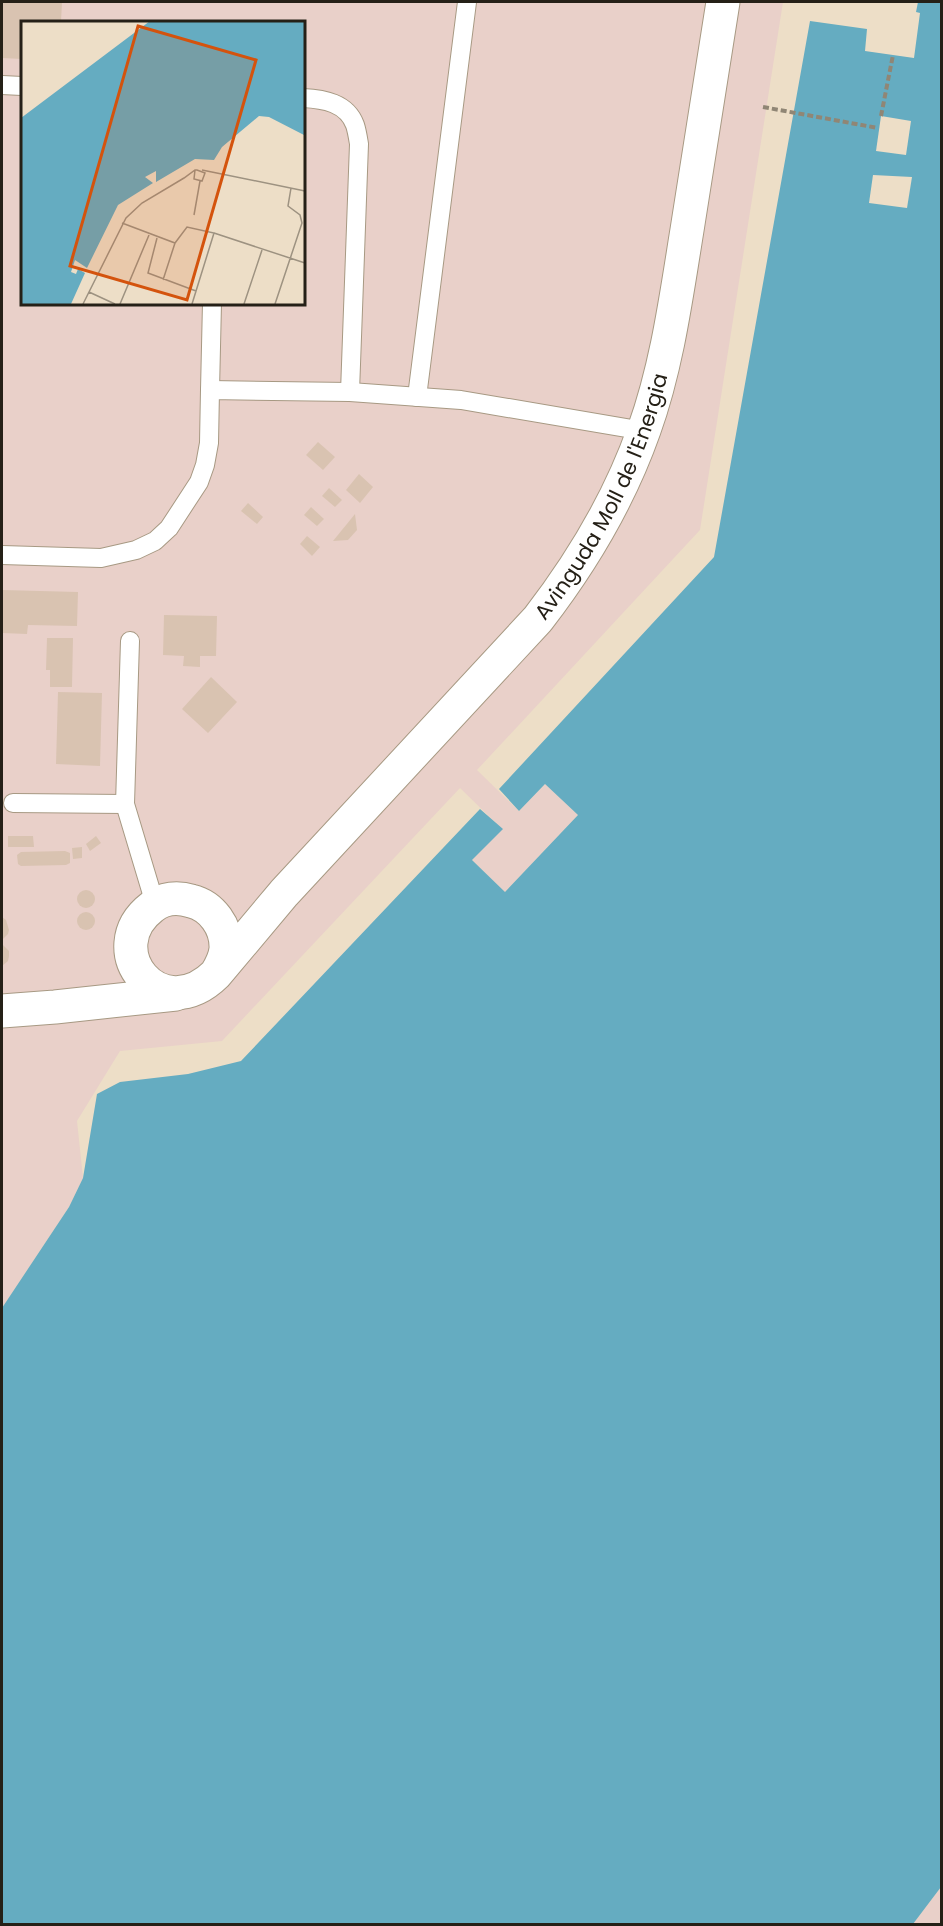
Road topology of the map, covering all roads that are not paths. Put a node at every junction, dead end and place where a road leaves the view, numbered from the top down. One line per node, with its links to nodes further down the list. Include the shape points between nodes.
1 (466, 2): 9 (lane)
2 (723, 2): 10 (street, Avinguda Moll de l'Energia, via 673,316 659,384)
3 (2, 85): 4 (lane)
4 (21, 86)
5 (304, 98): 8 (lane, via 321,98 347,113 355,125 359,144)
6 (212, 304): 7 (lane)
7 (210, 390): 8 (lane); 11 (lane, via 208,443 199,482 169,528 155,541 101,558)
8 (350, 392): 9 (lane)
9 (417, 397): 10 (lane)
10 (644, 430): 15 (street, Avinguda Moll de l'Energia, via 609,511 544,611)
11 (2, 555)
12 (130, 641): 14 (lane)
13 (13, 803): 14 (lane)
14 (125, 804): 16 (lane)
15 (284, 893): 17 (street, Avinguda Moll de l'Energia, via 265,905 237,914); 19 (street, Avinguda Moll de l'Energia)
16 (156, 904): 17 (street, Avinguda Moll de l'Energia, via 183,898); 18 (street, via 134,927)
17 (209, 909): 19 (street, via 224,933 226,947)
18 (130, 942): 20 (street, via 138,973 149,984); 21 (street, via 111,977 84,996)
19 (216, 974): 20 (street, Avinguda Moll de l'Energia, via 194,991)
20 (179, 994): 21 (street, Avinguda Moll de l'Energia)
21 (55, 1007): 22 (street)
22 (2, 1011)

